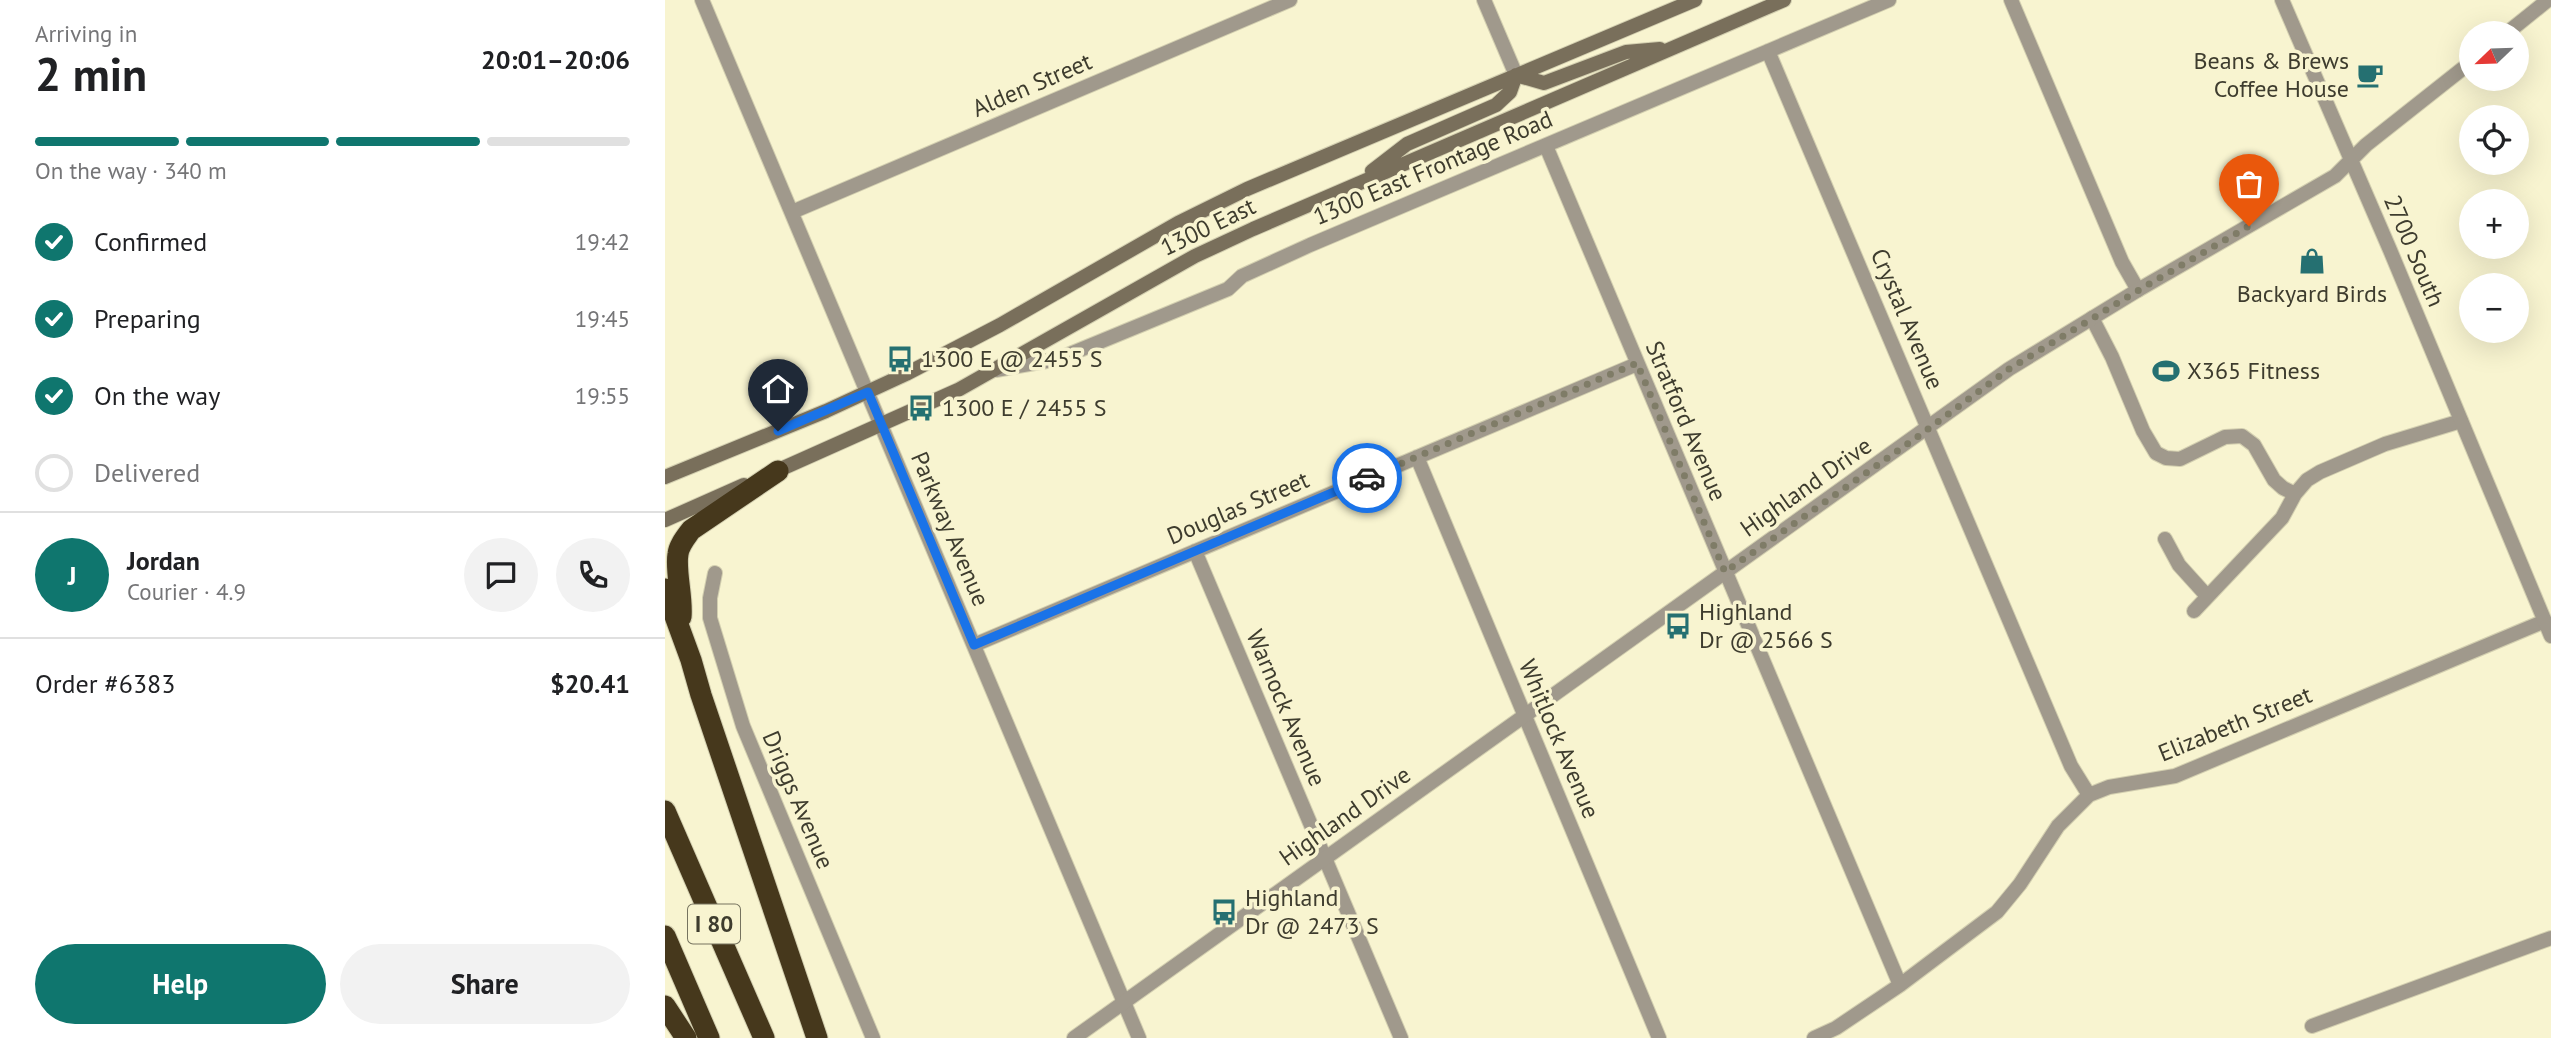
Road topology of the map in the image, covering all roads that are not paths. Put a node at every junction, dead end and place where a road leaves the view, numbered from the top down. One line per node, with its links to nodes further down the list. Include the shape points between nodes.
1 (702, 0): 18 (street, Parkway Avenue)
2 (1290, 0): 18 (street, Alden Street)
3 (1484, 0): 14 (street)
4 (1695, 0): 14 (main road, 1300 East)
5 (1784, 0): 11 (main road, 1300 East)
6 (1889, 0): 12 (street, 1300 East Frontage Road)
7 (2011, 0): 19 (street, via 2122,262)
8 (2282, 0): 16 (street, 2700 South)
9 (2548, 0): 10 (street)
10 (2522, 21)
11 (1669, 49): 14 (main road, via 1626,52 1544,83); 17 (main road, 1300 East)
12 (1768, 51): 15 (street, 1300 East Frontage Road); 26 (street, Crystal Avenue)
13 (2459, 71): 16 (street, Highland Drive)
14 (1516, 75): 17 (main road, via 1510,92 1496,106 1407,144); 23 (main road, 1300 East, via 1247,189)
15 (1546, 146): 21 (street, Stratford Avenue); 22 (street, 1300 East Frontage Road, via 1241,276 1228,289 1058,359)
16 (2351, 161): 19 (street, Highland Drive, via 2335,176); 24 (street, 2700 South)
17 (1357, 183): 22 (main road, 1300 East, via 1195,256)
18 (792, 212): 23 (street, Parkway Avenue)
19 (2139, 290): 20 (street, Highland Drive)
20 (2092, 318): 26 (street, Highland Drive, via 2009,369); 30 (street, via 2156,453 2180,459 2225,436 2242,436 2254,445 2274,480)
21 (1637, 363): 27 (street, Douglas Street); 34 (street, Stratford Avenue)
22 (995, 370): 25 (main road, 1300 East)
23 (868, 392): 25 (street, Parkway Avenue); 29 (main road, 1300 East)
24 (2461, 421): 30 (street, via 2385,444 2320,472); 39 (street, 2700 South)
25 (881, 425): 28 (main road, 1300 East); 42 (street, Parkway Avenue)
26 (1929, 429): 34 (street, Highland Drive); 44 (street, Crystal Avenue, via 2071,766)
27 (1417, 457): 33 (street, Douglas Street); 43 (street, Whitlock Avenue)
28 (778, 471): 31 (main road, 1300 East); 40 (highway, via 691,530 683,541 677,555)
29 (665, 477)
30 (2295, 494): 37 (street, via 2282,518)
31 (665, 520)
32 (2165, 539): 37 (street, via 2179,565)
33 (1195, 551): 42 (street, Douglas Street); 46 (street, Warnock Avenue)
34 (1725, 572): 43 (street, Highland Drive); 49 (street, Stratford Avenue)
35 (715, 573): 57 (street, Driggs Avenue, via 710,618 736,706)
36 (665, 589): 40 (highway)
37 (2207, 596): 38 (street)
38 (2195, 611)
39 (2545, 621): 41 (street, 2700 South); 44 (street, Elizabeth Street, via 2175,776)
40 (680, 630): 56 (highway)
41 (2551, 636)
42 (974, 645): 50 (street, Parkway Avenue)
43 (1525, 717): 46 (street, Highland Drive); 61 (street, Whitlock Avenue)
44 (2089, 795): 49 (street, Elizabeth Street, via 2058,826 1997,912)
45 (665, 811): 55 (highway, I 80)
46 (1325, 858): 50 (street, Highland Drive); 60 (street, Warnock Avenue)
47 (665, 936): 54 (highway, I 80)
48 (2551, 938): 52 (street)
49 (1899, 985): 62 (street, Elizabeth Street)
50 (1123, 1002): 58 (street, Highland Drive); 59 (street, Parkway Avenue)
51 (665, 1006): 53 (highway)
52 (2312, 1026)
53 (685, 1038)
54 (709, 1038)
55 (764, 1038)
56 (817, 1038)
57 (873, 1038)
58 (1074, 1038)
59 (1139, 1038)
60 (1401, 1038)
61 (1659, 1038)
62 (1814, 1038)

